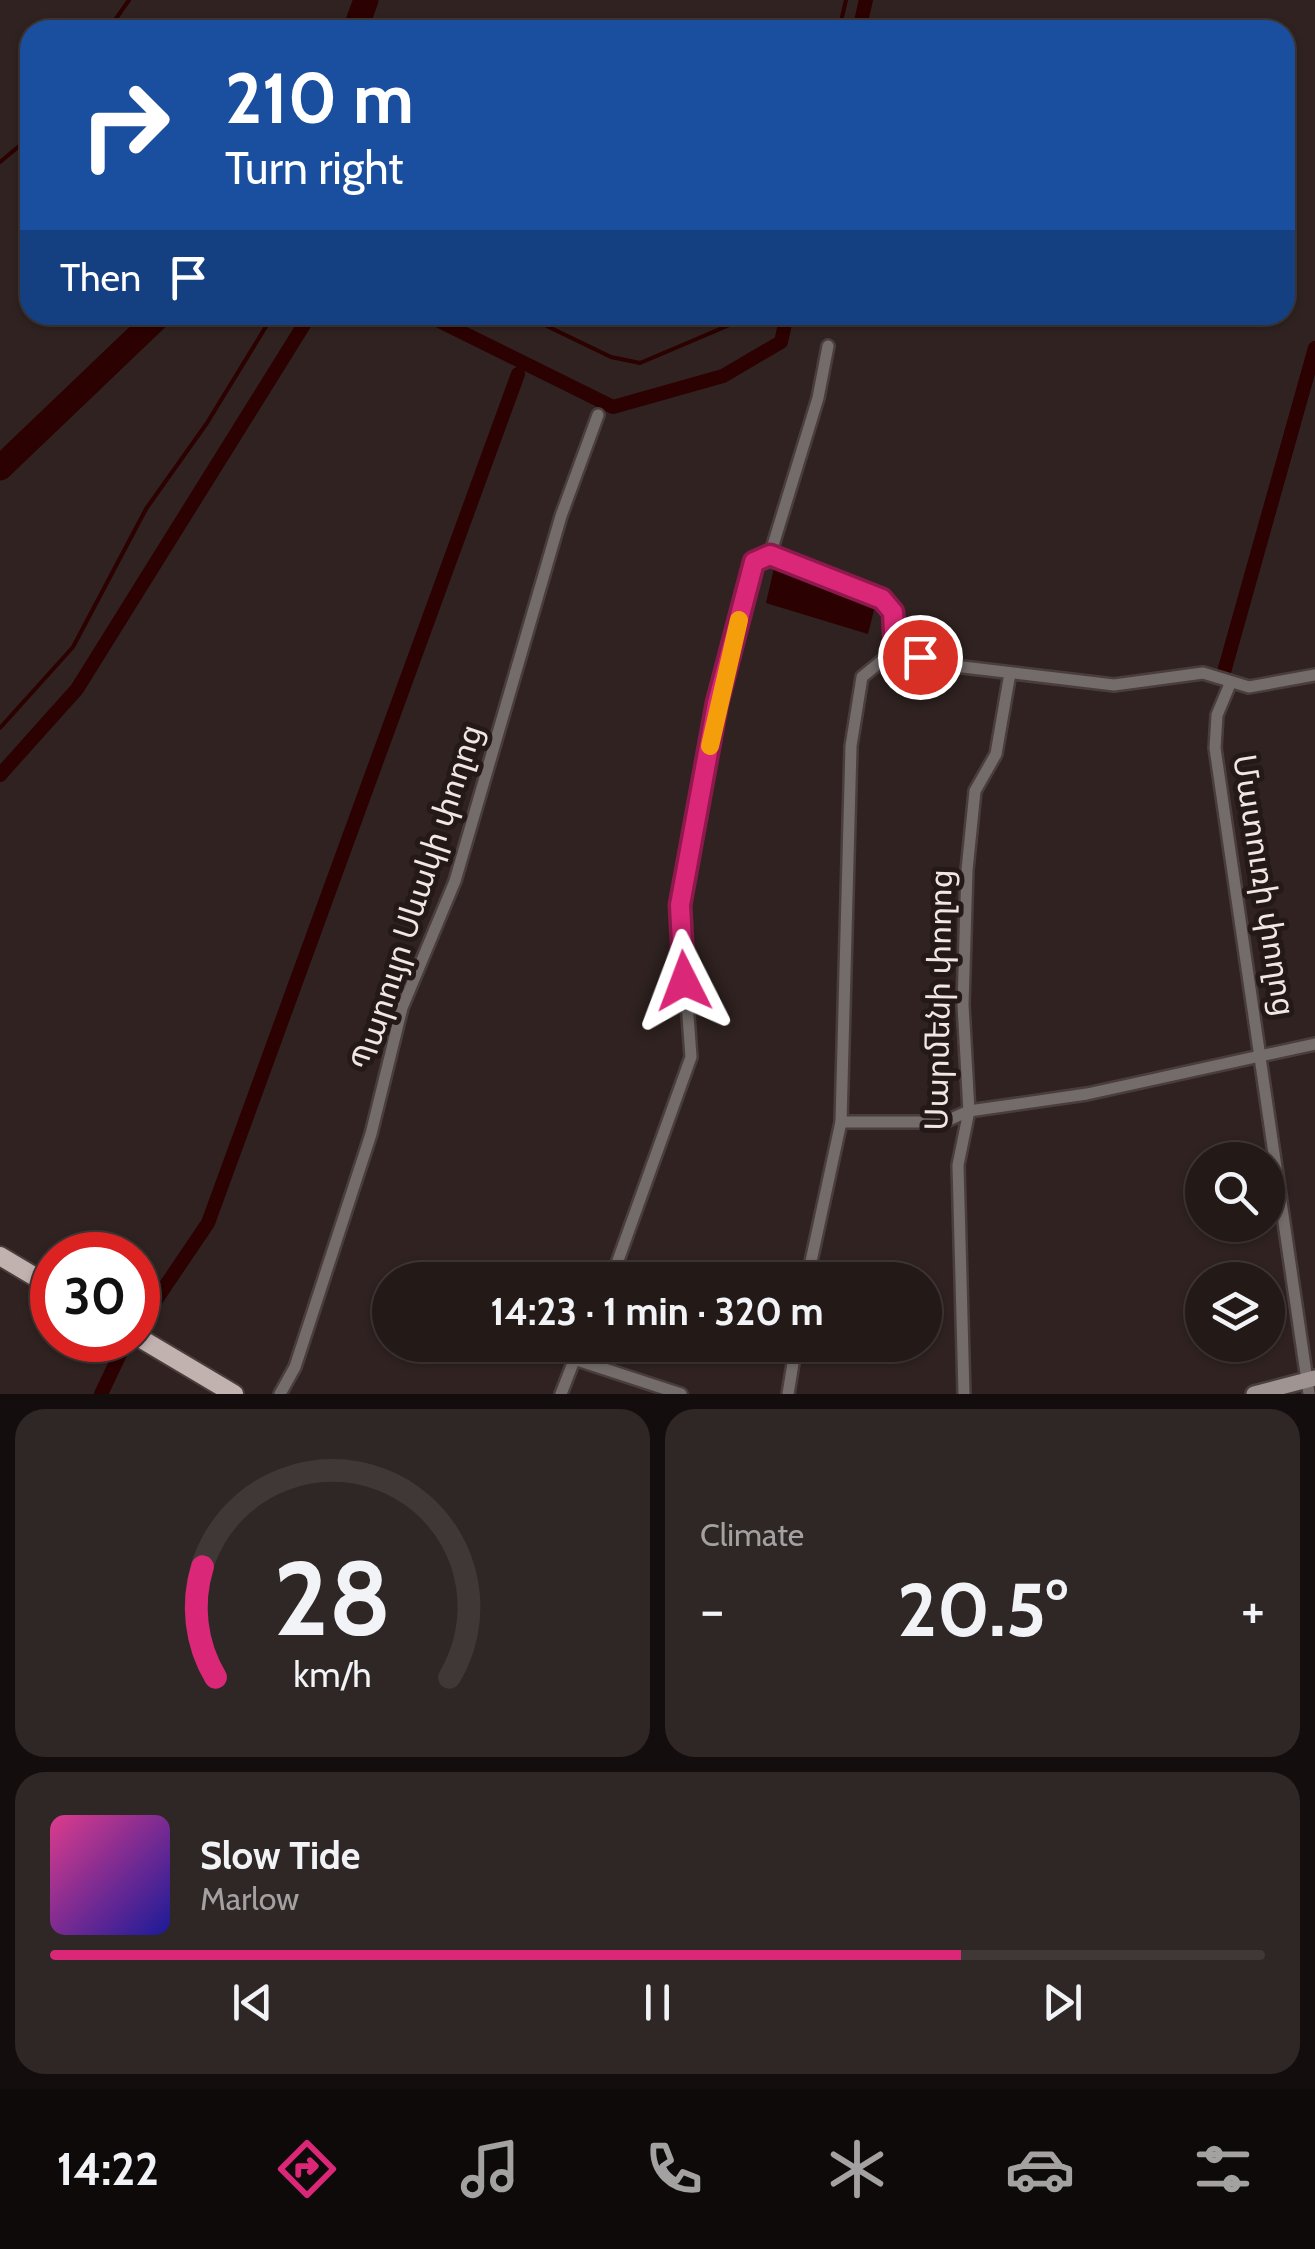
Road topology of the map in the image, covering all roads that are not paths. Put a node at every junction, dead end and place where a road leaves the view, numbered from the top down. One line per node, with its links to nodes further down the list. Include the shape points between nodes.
1 (828, 346): 3 (street)
2 (598, 415): 22 (street, Պարույր Սևակի փողոց, via 561,516 455,881 402,1008 371,1134 295,1367)
3 (770, 555): 4 (street, via 882,599 893,612); 13 (street, via 754,562 717,703 680,905 691,1056)
4 (895, 650): 5 (street); 11 (street, via 862,677 851,746)
5 (1010, 674): 7 (street, via 1114,685 1203,673); 10 (street, Սարմենի փողոց, via 996,754 975,791 967,870 963,1004)
6 (1315, 675): 7 (street)
7 (1230, 684): 9 (street, Մատուռի փողոց, via 1217,715 1215,748)
8 (1315, 1044): 9 (street)
9 (1263, 1055): 10 (street, via 1087,1094); 20 (street, Մատուռի փողոց)
10 (969, 1111): 11 (street, via 944,1122); 26 (street, Սարմենի փողոց, via 958,1165)
11 (841, 1122): 14 (street)
12 (0, 1256): 15 (main road)
13 (618, 1262)
14 (811, 1262)
15 (30, 1274)
16 (160, 1350): 21 (main road)
17 (573, 1362): 23 (street)
18 (583, 1362): 24 (street)
19 (793, 1362): 25 (street)
20 (1311, 1384): 27 (main road)
21 (234, 1394)
22 (280, 1394)
23 (561, 1394)
24 (681, 1394)
25 (788, 1394)
26 (964, 1394)
27 (1254, 1394)

